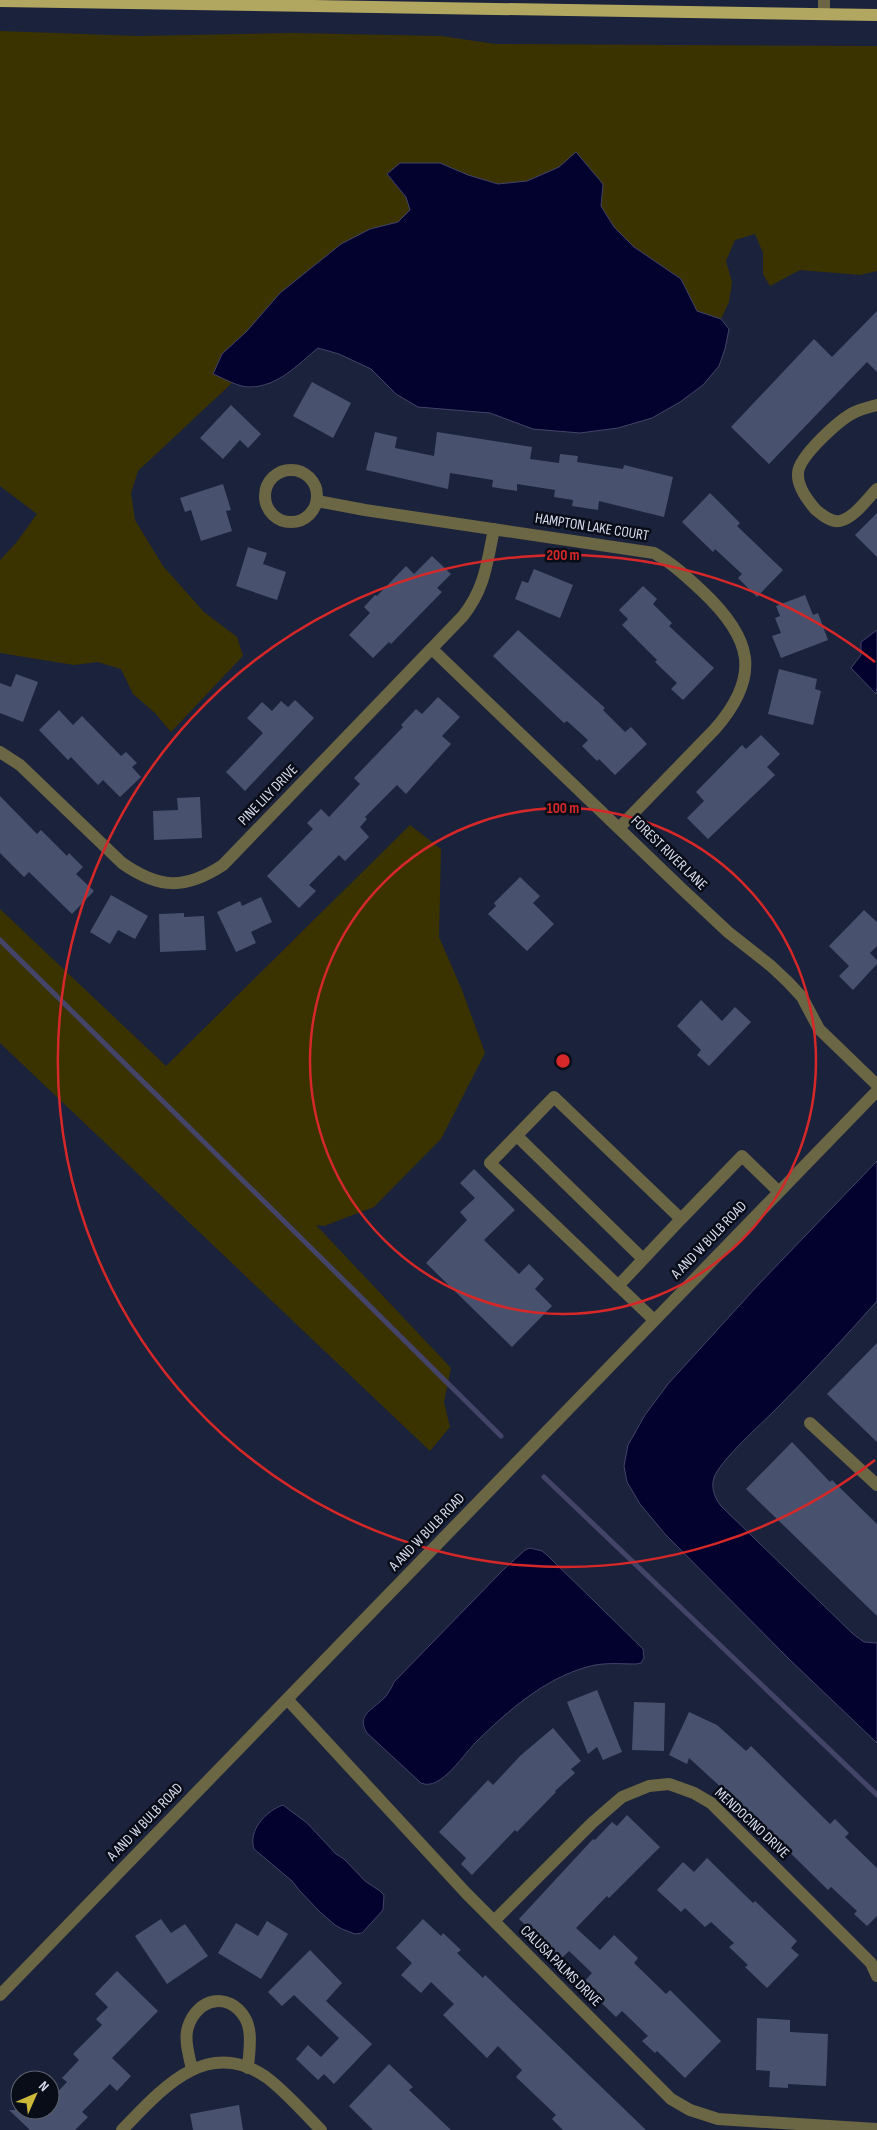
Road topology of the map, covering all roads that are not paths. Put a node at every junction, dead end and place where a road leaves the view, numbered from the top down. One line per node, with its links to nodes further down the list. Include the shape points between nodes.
1 (269, 0): 4 (main road)
2 (824, 0): 5 (street)
3 (0, 2): 4 (main road)
4 (252, 6): 5 (main road)
5 (824, 14): 6 (main road)
6 (877, 15)
7 (877, 405): 8 (street, via 840,422 816,445 798,472 805,495 817,510 830,520 839,522 849,517)
8 (877, 488)
9 (317, 501): 9 (street, via 315,485 295,470 273,478 265,493 270,510 284,521 301,520 314,509); 10 (street, HAMPTON LAKE COURT)
10 (494, 529): 11 (street, PINE LILY DRIVE, via 483,583 475,601); 13 (street, HAMPTON LAKE COURT, via 654,553 672,563 715,603 728,616 738,634 744,652 745,674 740,695 729,713)
11 (432, 649): 12 (street, PINE LILY DRIVE, via 223,865 204,877 183,883 161,882 140,876 20,765); 13 (street, FOREST RIVER LANE)
12 (0, 752)
13 (619, 828): 14 (street, FOREST RIVER LANE, via 728,932 788,982 802,997 819,1028)
14 (877, 1085)
15 (877, 1091): 17 (street, A AND W BULB ROAD)
16 (517, 1136): 18 (street, via 554,1097); 19 (street); 20 (street, via 490,1163)
17 (779, 1192): 18 (street, via 742,1156); 21 (street, A AND W BULB ROAD)
18 (681, 1220): 19 (street)
19 (643, 1259): 20 (street)
20 (618, 1286): 21 (street)
21 (654, 1320): 24 (street, A AND W BULB ROAD)
22 (810, 1422): 23 (street)
23 (876, 1483)
24 (287, 1700): 25 (street, CALUSA PALMS DRIVE); 27 (street, A AND W BULB ROAD)
25 (494, 1921): 26 (street, MENDOCINO DRIVE, via 622,1797 649,1786 669,1784 711,1803 871,1963); 30 (street, CALUSA PALMS DRIVE, via 671,2099 690,2110 718,2119)
26 (877, 1976)
27 (0, 1994)
28 (248, 2068): 29 (street, via 230,2063 210,2063); 29 (street, via 250,2039 246,2019 233,2004 221,2000 196,2010 187,2028 187,2049); 32 (street, via 267,2078)
29 (192, 2069): 31 (street, via 165,2086)
30 (877, 2129)
31 (122, 2130)
32 (321, 2130)

